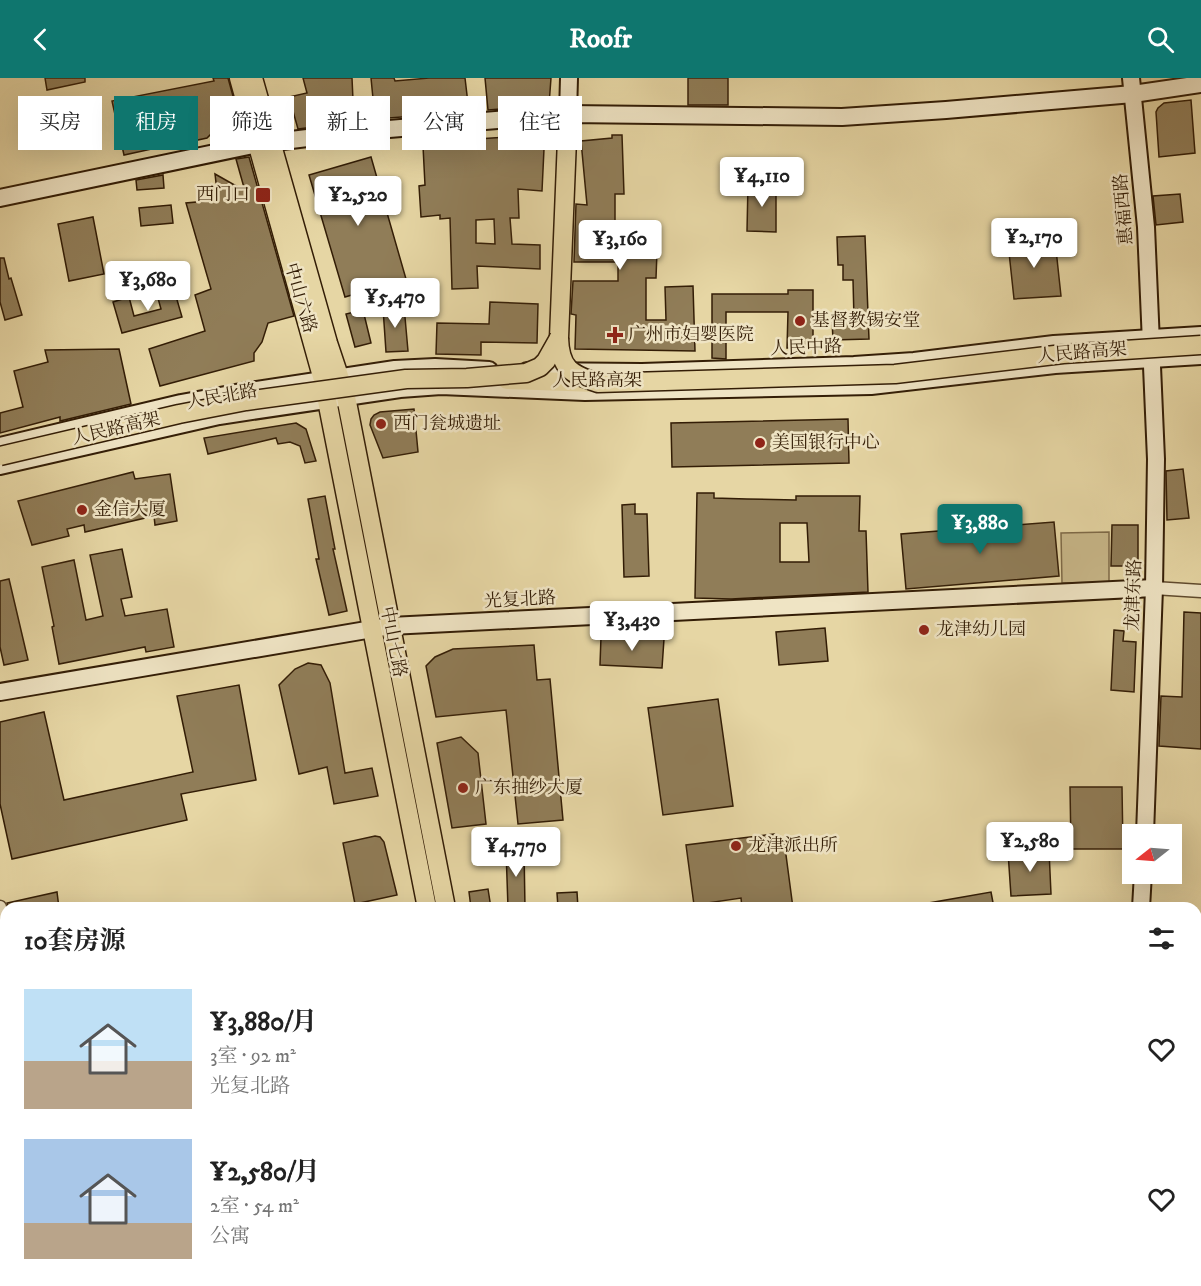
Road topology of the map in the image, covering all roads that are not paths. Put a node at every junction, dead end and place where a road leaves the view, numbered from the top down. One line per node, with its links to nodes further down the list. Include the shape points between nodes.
1 (239, 78): 6 (main road, 中山六路)
2 (253, 78): 7 (main road, 中山六路)
3 (568, 78): 8 (main road)
4 (1201, 84): 5 (main road)
5 (1132, 86): 9 (main road, via 946,110 842,117); 17 (main road, 惠福西路, via 1146,227)
6 (246, 96)
7 (256, 96)
8 (568, 96)
9 (582, 114)
10 (498, 120): 11 (main road)
11 (294, 140)
12 (231, 150): 15 (main road)
13 (267, 150): 22 (main road, 中山六路)
14 (567, 150): 18 (main road)
15 (0, 198)
16 (1201, 335): 17 (main road, 人民中路)
17 (1150, 338): 21 (main road, 惠福西路); 22 (main road, 人民中路, via 854,365 604,372 416,368)
18 (559, 339): 23 (main road, bridge, via 546,361 526,373); 24 (main road, bridge, via 566,367)
19 (1201, 345): 24 (main road, 人民路高架, bridge, via 1063,354 895,374)
20 (1201, 356): 21 (main road)
21 (1151, 358): 25 (main road, via 870,386 585,392 441,386); 30 (main road, 龙津东路, via 1156,459)
22 (331, 378): 25 (main road, 中山七路); 26 (main road, 中山七路); 27 (main road, 人民北路, via 181,403)
23 (468, 378): 24 (main road, 人民路高架, bridge); 28 (main road, 人民路高架, bridge, via 406,378 246,402)
24 (598, 383)
25 (346, 397): 26 (main road, 人民北路); 32 (main road, 中山七路)
26 (327, 400): 29 (main road, 人民北路, via 186,422); 32 (main road, 中山七路)
27 (0, 447)
28 (0, 456)
29 (0, 466)
30 (1154, 588): 31 (street); 32 (main road, 光复北路); 34 (main road, 龙津东路)
31 (1201, 591)
32 (381, 628): 33 (main road, 光复北路); 36 (main road, 中山七路); 37 (main road, 中山七路)
33 (0, 692)
34 (1145, 824)
35 (1143, 884): 38 (main road)
36 (426, 902)
37 (445, 902)
38 (1142, 902)

